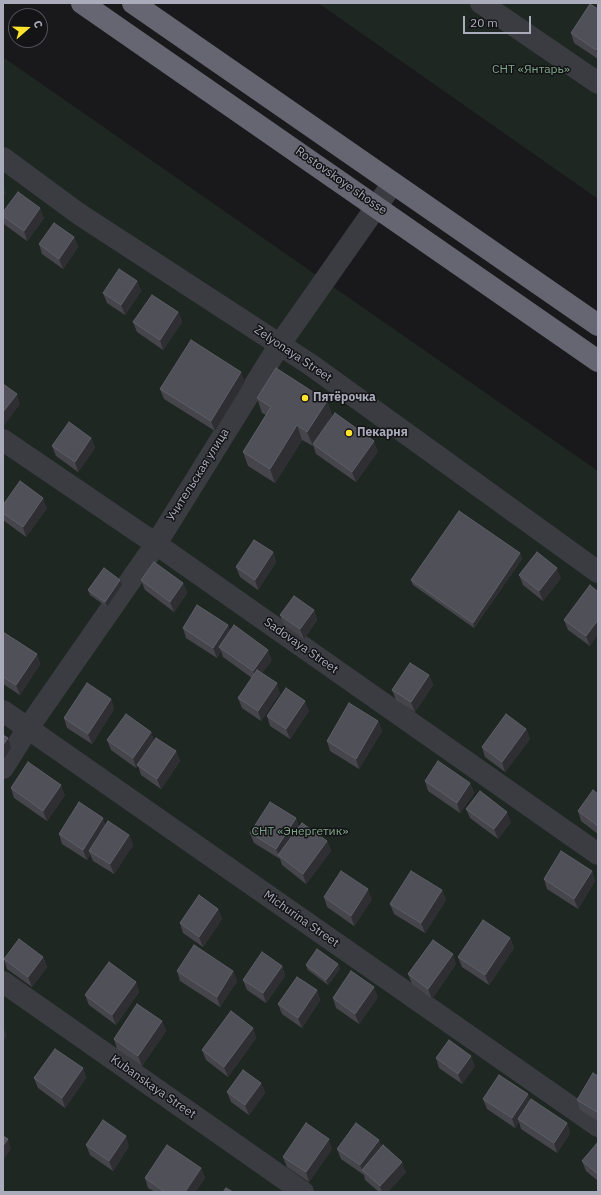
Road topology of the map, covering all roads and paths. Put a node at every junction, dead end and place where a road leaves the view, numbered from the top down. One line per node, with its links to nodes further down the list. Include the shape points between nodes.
1 (82, 3): 7 (highway, Rostovskoye shosse)
2 (133, 3): 6 (highway)
3 (481, 3): 4 (street)
4 (598, 83)
5 (3, 158): 9 (street, Zelyonaya Street, via 79,214)
6 (393, 182): 7 (street, Учительская улица); 8 (highway)
7 (378, 207): 9 (street, Учительская улица); 10 (highway, Rostovskoye shosse)
8 (598, 325)
9 (280, 344): 12 (street, Учительская улица); 13 (street, Zelyonaya Street)
10 (598, 361)
11 (3, 440): 12 (street, Sadovaya Street)
12 (156, 544): 15 (street, Учительская улица); 17 (street, Sadovaya Street)
13 (598, 572)
14 (3, 711): 15 (street, Michurina Street)
15 (28, 728): 16 (street, Учительская улица); 19 (street, Michurina Street)
16 (3, 768)
17 (598, 854)
18 (3, 982): 20 (street, Kubanskaya Street)
19 (598, 1126)
20 (303, 1192)

